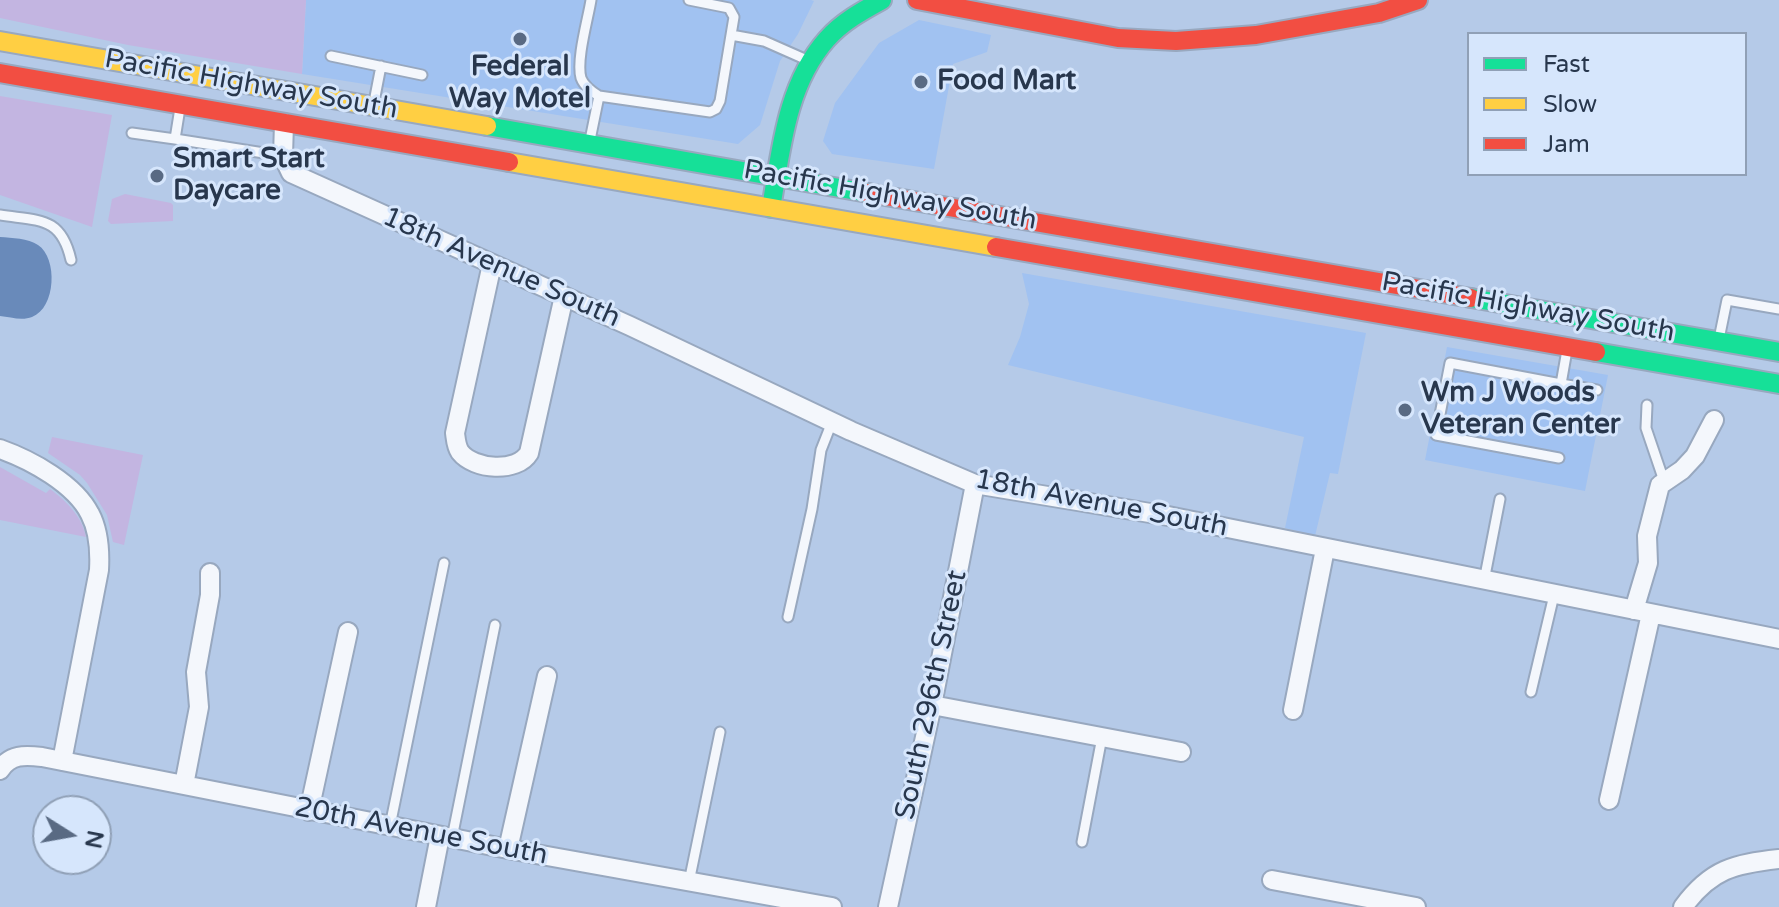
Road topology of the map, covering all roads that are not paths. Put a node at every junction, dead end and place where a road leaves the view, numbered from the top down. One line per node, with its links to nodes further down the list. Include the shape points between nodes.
1 (591, 0): 13 (lane, via 580,67 581,79)
2 (689, 0): 6 (lane, via 729,8 734,17)
3 (882, 0): 9 (main road, via 836,28)
4 (917, 0): 5 (main road, via 1118,38 1176,41 1256,35 1379,13)
5 (1418, 0)
6 (731, 35): 9 (lane, via 764,41); 13 (lane, via 720,101 710,112)
7 (0, 41): 15 (main road, Pacific Highway South)
8 (331, 56): 10 (lane)
9 (809, 61): 22 (main road, via 791,102)
10 (381, 66): 12 (lane); 15 (lane)
11 (0, 73): 14 (main road, Pacific Highway South)
12 (422, 75)
13 (599, 96): 20 (lane)
14 (181, 105): 17 (main road, Pacific Highway South); 19 (lane)
15 (374, 106): 16 (main road, Pacific Highway South)
16 (423, 114): 17 (main road, via 404,122 372,122 303,110 292,112); 20 (main road, Pacific Highway South)
17 (284, 123): 21 (street); 23 (main road, Pacific Highway South)
18 (132, 133): 19 (lane)
19 (175, 139): 21 (lane)
20 (589, 144): 22 (main road, Pacific Highway South)
21 (283, 156): 26 (street, 18th Avenue South, via 291,173)
22 (777, 176): 23 (main road); 30 (main road, Pacific Highway South)
23 (771, 208): 29 (main road, Pacific Highway South)
24 (0, 215): 25 (lane, via 50,223 68,244)
25 (71, 260)
26 (492, 264): 27 (street, 18th Avenue South); 27 (street, via 455,433 456,445 469,460 509,467 529,453)
27 (564, 296): 41 (street, 18th Avenue South)
28 (1779, 309): 31 (lane, via 1727,300)
29 (1457, 328): 30 (main road, via 1557,329 1661,348 1675,342); 32 (main road, Pacific Highway South)
30 (1677, 334): 31 (main road, Pacific Highway South)
31 (1719, 342): 33 (main road, Pacific Highway South)
32 (1568, 347): 35 (main road, Pacific Highway South); 36 (lane)
33 (1779, 352)
34 (1779, 368): 35 (main road, via 1723,358 1709,360)
35 (1708, 371): 37 (main road, Pacific Highway South)
36 (1561, 384): 38 (lane); 43 (lane, via 1450,363 1436,435)
37 (1779, 384)
38 (1597, 390)
39 (1647, 405): 44 (lane, via 1646,428)
40 (1714, 420): 44 (street, via 1695,456)
41 (832, 422): 45 (street, 18th Avenue South); 53 (lane, via 821,450)
42 (0, 449): 64 (street, via 78,497 95,526 99,570)
43 (1559, 458)
44 (1664, 481): 52 (street, via 1647,536)
45 (975, 484): 47 (street, 18th Avenue South); 59 (street, South 296th Street)
46 (1500, 499): 50 (lane)
47 (1325, 549): 50 (street, 18th Avenue South); 60 (street)
48 (444, 563): 69 (lane)
49 (210, 573): 66 (street, via 196,672 199,707)
50 (1484, 581): 51 (street, 18th Avenue South)
51 (1554, 595): 52 (street, 18th Avenue South); 58 (lane)
52 (1643, 612): 56 (street, 18th Avenue South); 67 (street)
53 (788, 617)
54 (495, 625): 70 (lane)
55 (348, 632): 68 (street)
56 (1779, 639)
57 (547, 676): 72 (street)
58 (1531, 692)
59 (932, 705): 62 (street); 79 (street, South 296th Street)
60 (1293, 710)
61 (720, 732): 75 (lane)
62 (1102, 737): 63 (street); 71 (lane)
63 (1181, 752)
64 (62, 761): 65 (street, 20th Avenue South, via 24,755); 66 (street, 20th Avenue South)
65 (6, 764)
66 (184, 785): 68 (street, 20th Avenue South)
67 (1609, 800)
68 (309, 811): 69 (street, 20th Avenue South)
69 (390, 827): 70 (street, 20th Avenue South)
70 (446, 837): 72 (street, 20th Avenue South); 77 (street)
71 (1082, 842)
72 (508, 849): 75 (street, 20th Avenue South)
73 (1779, 859): 80 (street, via 1727,868 1705,882)
74 (1272, 880): 76 (street)
75 (689, 882): 78 (street, 20th Avenue South)
76 (1408, 906)
77 (426, 907)
78 (832, 907)
79 (888, 907)
80 (1683, 907)

